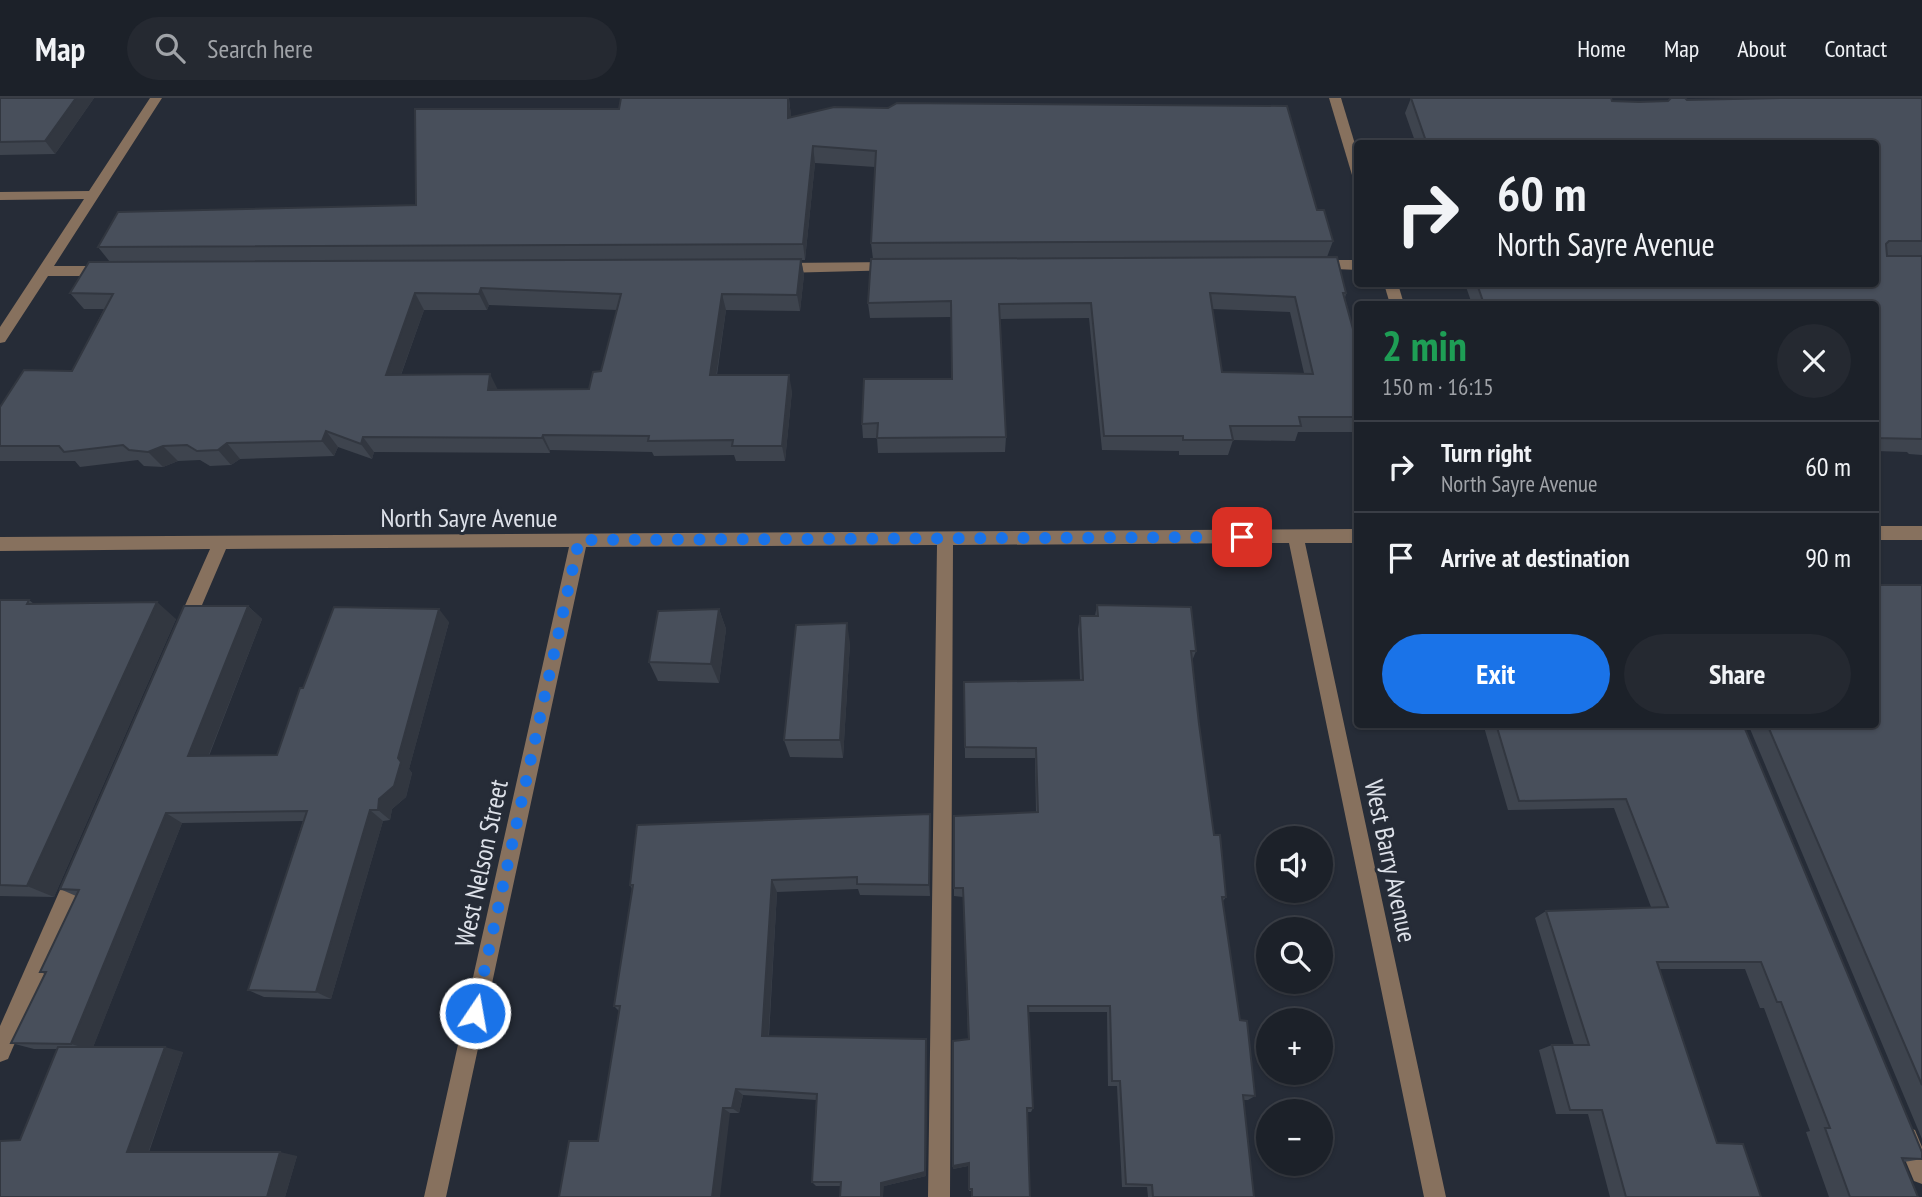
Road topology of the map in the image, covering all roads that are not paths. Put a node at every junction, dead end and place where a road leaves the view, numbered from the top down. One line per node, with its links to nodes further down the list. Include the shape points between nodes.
1 (156, 98): 4 (street)
2 (1335, 98): 3 (street)
3 (1354, 162)
4 (93, 195): 5 (street); 10 (street)
5 (0, 196)
6 (1302, 265): 7 (street)
7 (1354, 265)
8 (910, 267): 9 (street)
9 (771, 268)
10 (43, 271): 11 (street); 12 (street)
11 (127, 271)
12 (0, 338)
13 (1879, 533): 14 (street)
14 (1922, 533)
15 (1354, 536): 16 (street, North Sayre Avenue)
16 (1296, 537): 17 (street, North Sayre Avenue); 28 (street, West Barry Avenue)
17 (945, 538): 18 (street, North Sayre Avenue); 27 (street)
18 (579, 540): 19 (street, North Sayre Avenue); 26 (street, West Nelson Street)
19 (221, 542): 20 (street, North Sayre Avenue); 21 (street)
20 (0, 544)
21 (177, 644)
22 (83, 860): 23 (street)
23 (0, 1051)
24 (1901, 1122): 25 (street)
25 (1922, 1173)
26 (435, 1197)
27 (939, 1197)
28 (1436, 1197)

